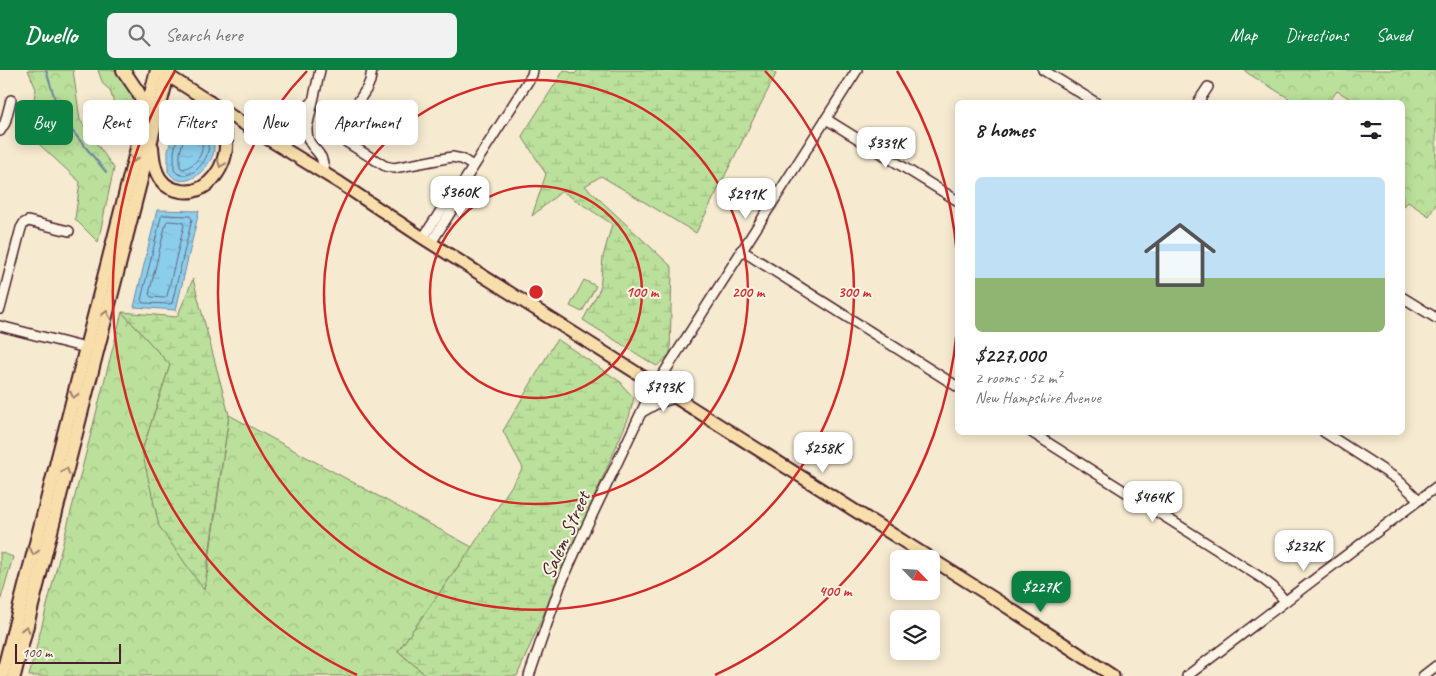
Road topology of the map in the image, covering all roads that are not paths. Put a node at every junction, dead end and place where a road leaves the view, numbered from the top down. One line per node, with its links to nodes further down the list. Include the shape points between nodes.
1 (123, 70): 11 (highway)
2 (320, 70): 9 (street)
3 (372, 70): 23 (street, via 370,81 340,130 343,140 385,166 394,168 452,157)
4 (533, 70): 23 (street)
5 (857, 70): 17 (street, Salem Street)
6 (1043, 70): 13 (street)
7 (163, 71): 12 (main road); 15 (highway); 19 (highway)
8 (1208, 87): 14 (street)
9 (314, 98): 22 (street); 24 (street, via 307,135 321,158)
10 (11, 100): 18 (street)
11 (141, 100)
12 (206, 100)
13 (1092, 100)
14 (1199, 100)
15 (149, 105)
16 (234, 117): 22 (main road)
17 (826, 119): 25 (street); 28 (street, Salem Street)
18 (0, 131)
19 (151, 141): 21 (highway, one-way to 19, via 223,162 213,179 200,189 186,192 172,189 161,180); 45 (highway, one-way to 19)
20 (138, 145): 33 (highway, one-way to 33)
21 (226, 145)
22 (283, 147): 24 (main road)
23 (473, 166): 27 (street, via 453,192)
24 (325, 173): 27 (main road)
25 (955, 199)
26 (69, 231): 30 (street, via 28,221 24,224)
27 (427, 240): 34 (main road)
28 (741, 250): 34 (street, Salem Street); 35 (street)
29 (1405, 299): 31 (street)
30 (0, 309)
31 (1436, 318)
32 (0, 326): 33 (street)
33 (86, 348): 44 (highway, one-way to 44)
34 (656, 384): 36 (main road); 37 (street, Salem Street)
35 (955, 385)
36 (677, 397): 37 (street); 47 (main road)
37 (642, 412): 46 (street, Salem Street, via 560,586)
38 (1036, 435): 42 (street, via 1260,577)
39 (1329, 435): 41 (street, via 1397,479)
40 (1436, 487): 41 (street)
41 (1419, 500): 42 (street)
42 (1285, 601): 48 (street)
43 (1436, 666): 49 (street)
44 (2, 671)
45 (14, 676)
46 (529, 676)
47 (1113, 676)
48 (1187, 676)
49 (1423, 676)

